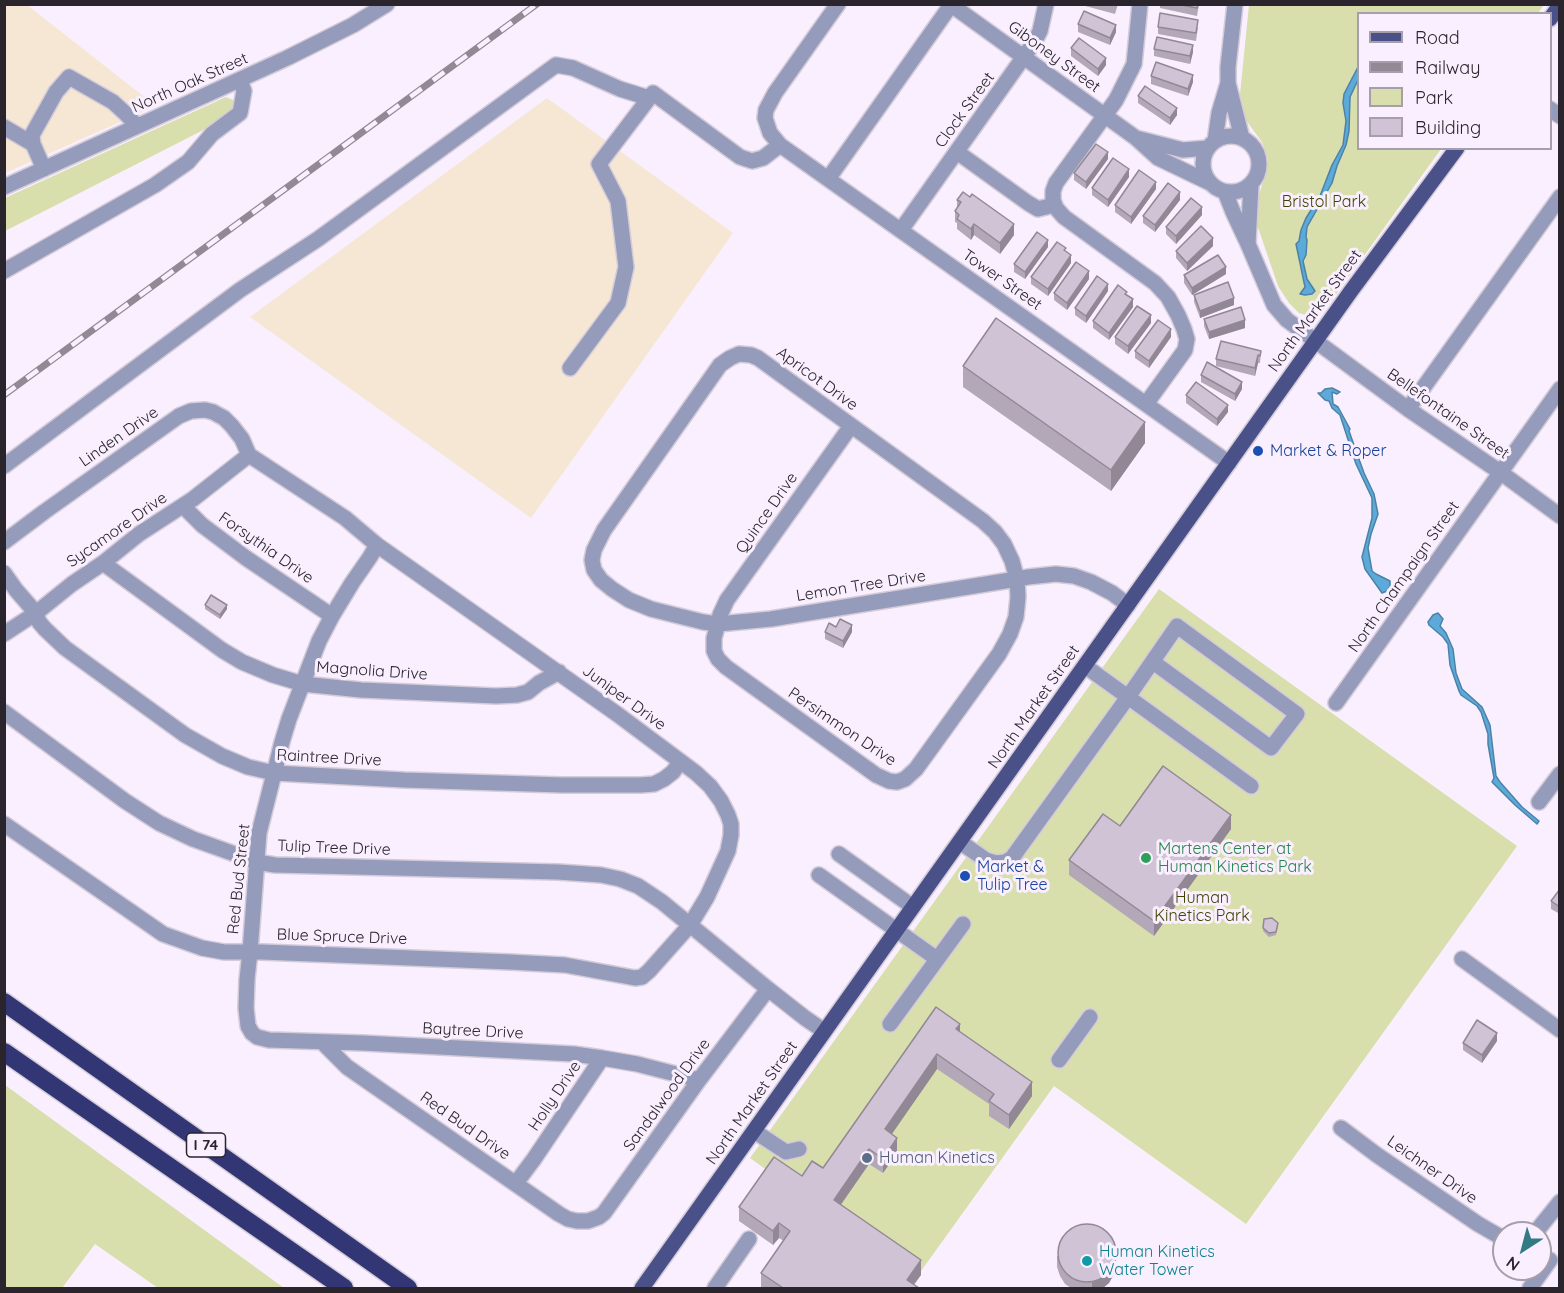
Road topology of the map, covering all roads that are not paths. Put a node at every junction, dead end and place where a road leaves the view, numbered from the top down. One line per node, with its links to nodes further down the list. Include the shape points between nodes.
1 (387, 4): 8 (street, North Oak Street, via 327,39)
2 (838, 4): 18 (street, Tower Street, via 766,110 770,133)
3 (1046, 4): 7 (street, Clock Street, via 1040,31)
4 (1140, 4): 11 (street, via 1134,64)
5 (1235, 4): 9 (street)
6 (950, 5): 7 (street, Giboney Street); 22 (street)
7 (1024, 58): 11 (street, Giboney Street); 20 (street, Clock Street)
8 (240, 80): 12 (street, North Oak Street); 31 (street, via 244,91 240,113 212,134 188,162)
9 (1228, 83): 15 (street); 17 (street)
10 (649, 98): 18 (street, via 653,93 740,157 752,161 763,158); 33 (street, via 599,164 618,201 626,267 618,303); 40 (street, via 556,65 318,239 240,290)
11 (1105, 116): 14 (street, Giboney Street); 28 (street, via 1056,183)
12 (137, 126): 16 (street, via 113,102 69,77 32,135); 21 (street, North Oak Street)
13 (4, 127): 16 (street)
14 (1136, 138): 17 (street, Giboney Street, via 1183,150); 23 (street, Giboney Street, via 1158,158)
15 (1242, 138): 17 (street, via 1224,137); 24 (street, via 1251,143 1260,160 1260,169)
16 (33, 144): 21 (street)
17 (1212, 144): 23 (street, via 1203,166)
18 (780, 145): 22 (street, Tower Street)
19 (1456, 150): 32 (main road, North Market Street)
20 (957, 152): 28 (street, via 1038,209); 29 (street, Clock Street)
21 (44, 169): 25 (street, North Oak Street)
22 (828, 179): 29 (street, Tower Street)
23 (1210, 183): 26 (street)
24 (1251, 185): 26 (street, via 1234,193); 30 (street)
25 (4, 187)
26 (1225, 192): 30 (street, Bellefontaine Street)
27 (1560, 197): 36 (street)
28 (1054, 205): 35 (street, via 1064,217 1155,283 1178,315 1187,339 1185,350)
29 (900, 231): 35 (street, Tower Street)
30 (1248, 244): 32 (street, Bellefontaine Street, via 1274,305)
31 (4, 271)
32 (1316, 342): 36 (street, Bellefontaine Street); 39 (main road, North Market Street)
33 (570, 368)
34 (1560, 388): 41 (street, North Champaign Street)
35 (1146, 404): 39 (street, Tower Street)
36 (1408, 409): 41 (street, Bellefontaine Street)
37 (851, 426): 48 (street, Apricot Drive, via 989,526 1004,544); 49 (street, Apricot Drive, via 758,358 739,354 730,358 720,365 604,530 592,560); 53 (street, Quince Drive, via 727,600)
38 (249, 455): 42 (street, Sycamore Drive); 44 (street, Linden Drive, via 242,439 224,418 205,410 191,411); 45 (street, Juniper Drive, via 345,518)
39 (1229, 463): 50 (main road, North Market Street)
40 (4, 466)
41 (1500, 472): 43 (street, Bellefontaine Street); 60 (street, North Champaign Street)
42 (183, 506): 46 (street, Sycamore Drive); 52 (street, Forsythia Drive, via 202,525)
43 (1560, 516)
44 (4, 542)
45 (377, 545): 52 (street, Red Bud Street); 57 (street, Juniper Drive)
46 (103, 563): 51 (street, Sycamore Drive); 58 (street, Magnolia Drive, via 222,650 242,662)
47 (4, 573): 51 (street, Raintree Drive)
48 (1017, 579): 50 (street, Lemon Tree Drive, via 1074,576 1112,593); 53 (street, Lemon Tree Drive, via 771,620); 53 (street, Persimmon Drive, via 1016,617 999,654 916,769 897,782 876,775 726,667 714,651)
49 (601, 580): 53 (street, Lemon Tree Drive, via 651,609)
50 (1128, 605): 56 (main road, North Market Street)
51 (36, 613): 54 (street, Sycamore Drive); 63 (street, Raintree Drive, via 39,622 65,648 185,735 222,756)
52 (332, 616): 58 (street, Red Bud Street)
53 (718, 624)
54 (4, 634)
55 (1153, 662): 55 (street, via 1177,626 1297,714 1271,748); 59 (street)
56 (1085, 666): 59 (street); 68 (main road, North Market Street)
57 (559, 672): 58 (street, Magnolia Drive, via 528,692 496,696); 62 (street, Juniper Drive)
58 (303, 684): 63 (street, Red Bud Street)
59 (1128, 697): 65 (street); 68 (street, via 1012,858 996,863 986,860)
60 (1336, 703)
61 (4, 712): 70 (street, Tulip Tree Drive, via 159,823)
62 (680, 762): 63 (street, Raintree Drive, via 664,779 641,785); 74 (street, Juniper Drive, via 710,786 722,801 731,824 728,851)
63 (274, 773): 70 (street, Red Bud Street, via 259,833)
64 (1560, 774): 66 (street)
65 (1251, 786)
66 (1539, 802)
67 (4, 824): 76 (street, Blue Spruce Drive, via 163,934 202,948)
68 (960, 842): 72 (main road, North Market Street)
69 (839, 854): 72 (street)
70 (257, 862): 74 (street, Tulip Tree Drive, via 601,875 638,886); 76 (street, Red Bud Street)
71 (819, 874): 75 (street)
72 (913, 907): 75 (main road, North Market Street)
73 (963, 924): 77 (street)
74 (690, 925): 76 (street, Blue Spruce Drive, via 649,972 635,978 565,965); 79 (street)
75 (896, 930): 77 (street); 85 (main road, North Market Street)
76 (250, 952): 83 (street, Red Bud Street, via 246,988)
77 (937, 959): 82 (street)
78 (1462, 959): 84 (street)
79 (768, 989): 85 (street); 90 (street, Sandalwood Drive)
80 (4, 1002): 102 (highway, I 74)
81 (1089, 1017): 89 (street)
82 (890, 1024)
83 (248, 1026): 86 (street, Baytree Drive, via 252,1033 269,1040)
84 (1560, 1030)
85 (824, 1031): 92 (main road, North Market Street)
86 (323, 1043): 88 (street, Baytree Drive); 94 (street, Red Bud Drive, via 347,1067)
87 (4, 1052): 101 (highway, I 74)
88 (602, 1058): 90 (street, Baytree Drive); 94 (street, Holly Drive)
89 (1059, 1060)
90 (699, 1080): 96 (street, Sandalwood Drive, via 604,1213)
91 (1341, 1128): 98 (street, Leichner Drive)
92 (754, 1131): 93 (street, via 786,1152); 103 (main road, North Market Street)
93 (799, 1149)
94 (516, 1183): 96 (street, Red Bud Drive, via 568,1219)
95 (1560, 1202): 97 (street)
96 (594, 1219)
97 (1545, 1221)
98 (1492, 1232)
99 (749, 1239): 100 (street)
100 (718, 1287)
101 (344, 1288)
102 (408, 1288)
103 (642, 1288)

